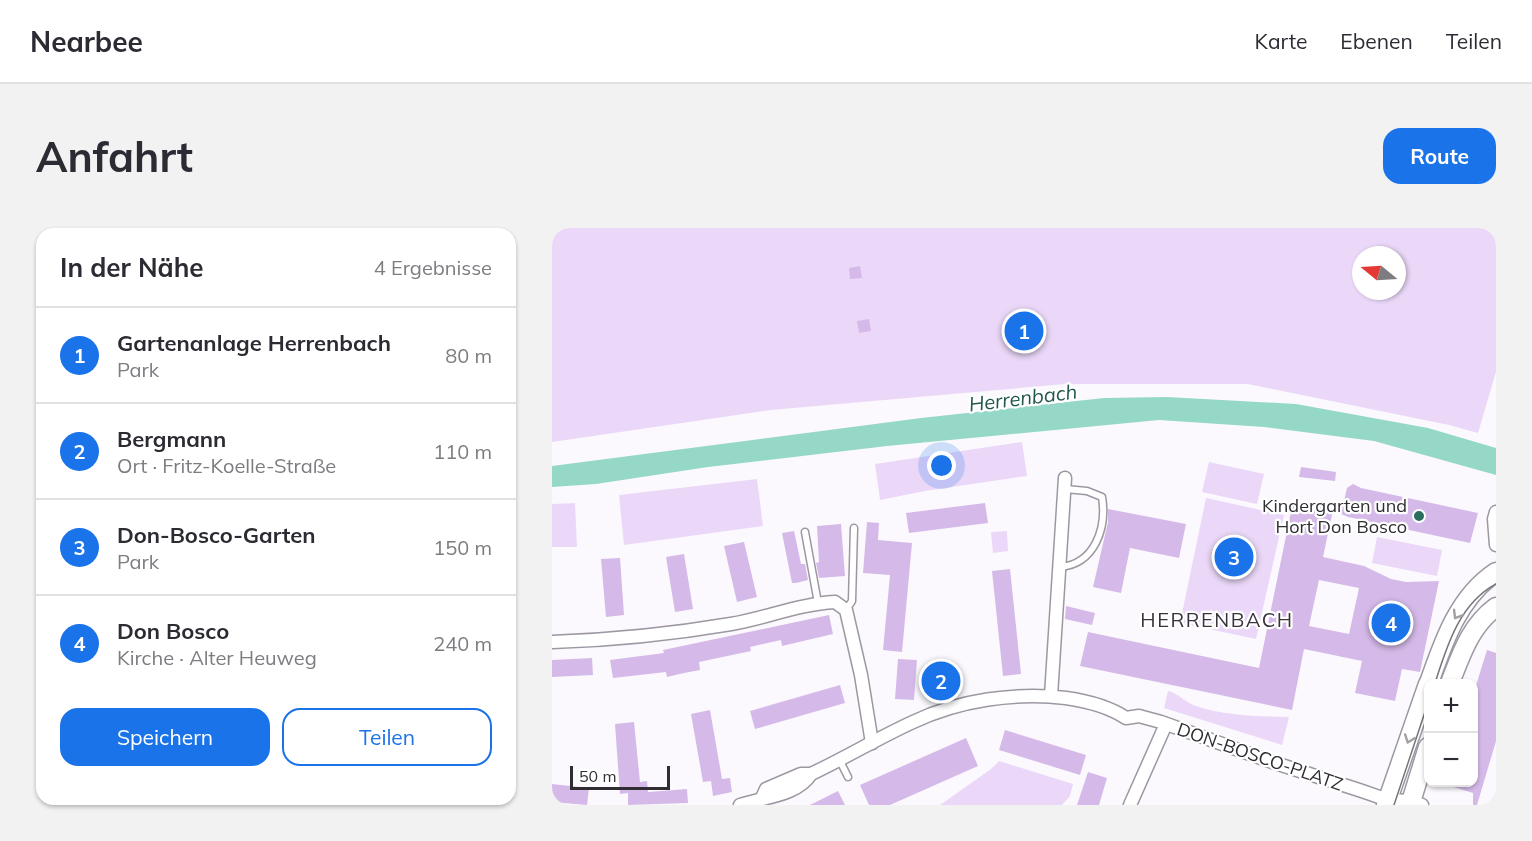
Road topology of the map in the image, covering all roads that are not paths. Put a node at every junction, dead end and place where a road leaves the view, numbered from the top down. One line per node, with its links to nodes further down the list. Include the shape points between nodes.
1 (1065, 483): 6 (street); 6 (lane, via 1102,498 1104,512 1100,534 1088,556)
2 (1496, 512): 5 (street)
3 (854, 528): 10 (lane, via 852,601)
4 (805, 532): 8 (lane)
5 (1496, 545)
6 (1059, 568): 14 (street)
7 (1496, 572): 12 (street, one-way to 12, via 1472,592 1457,613)
8 (819, 603): 10 (street, via 835,602); 11 (street, via 734,624 635,637)
9 (1496, 607): 13 (street, via 1477,625)
10 (846, 610): 17 (street)
11 (552, 642)
12 (1431, 679)
13 (1452, 679)
14 (1051, 696): 16 (street, DON-BOSCO-PLATZ, via 1082,700 1126,718 1139,716); 17 (street, DON-BOSCO-PLATZ, via 1014,696 959,705)
15 (1424, 706): 21 (street, one-way to 21)
16 (1167, 724): 21 (street, DON-BOSCO-PLATZ); 23 (street)
17 (872, 743): 19 (street, DON-BOSCO-PLATZ)
18 (1424, 756): 21 (street)
19 (840, 761): 20 (lane); 22 (street, DON-BOSCO-PLATZ, via 766,789 762,798)
20 (848, 777)
21 (1402, 803)
22 (740, 805)
23 (1130, 805)

